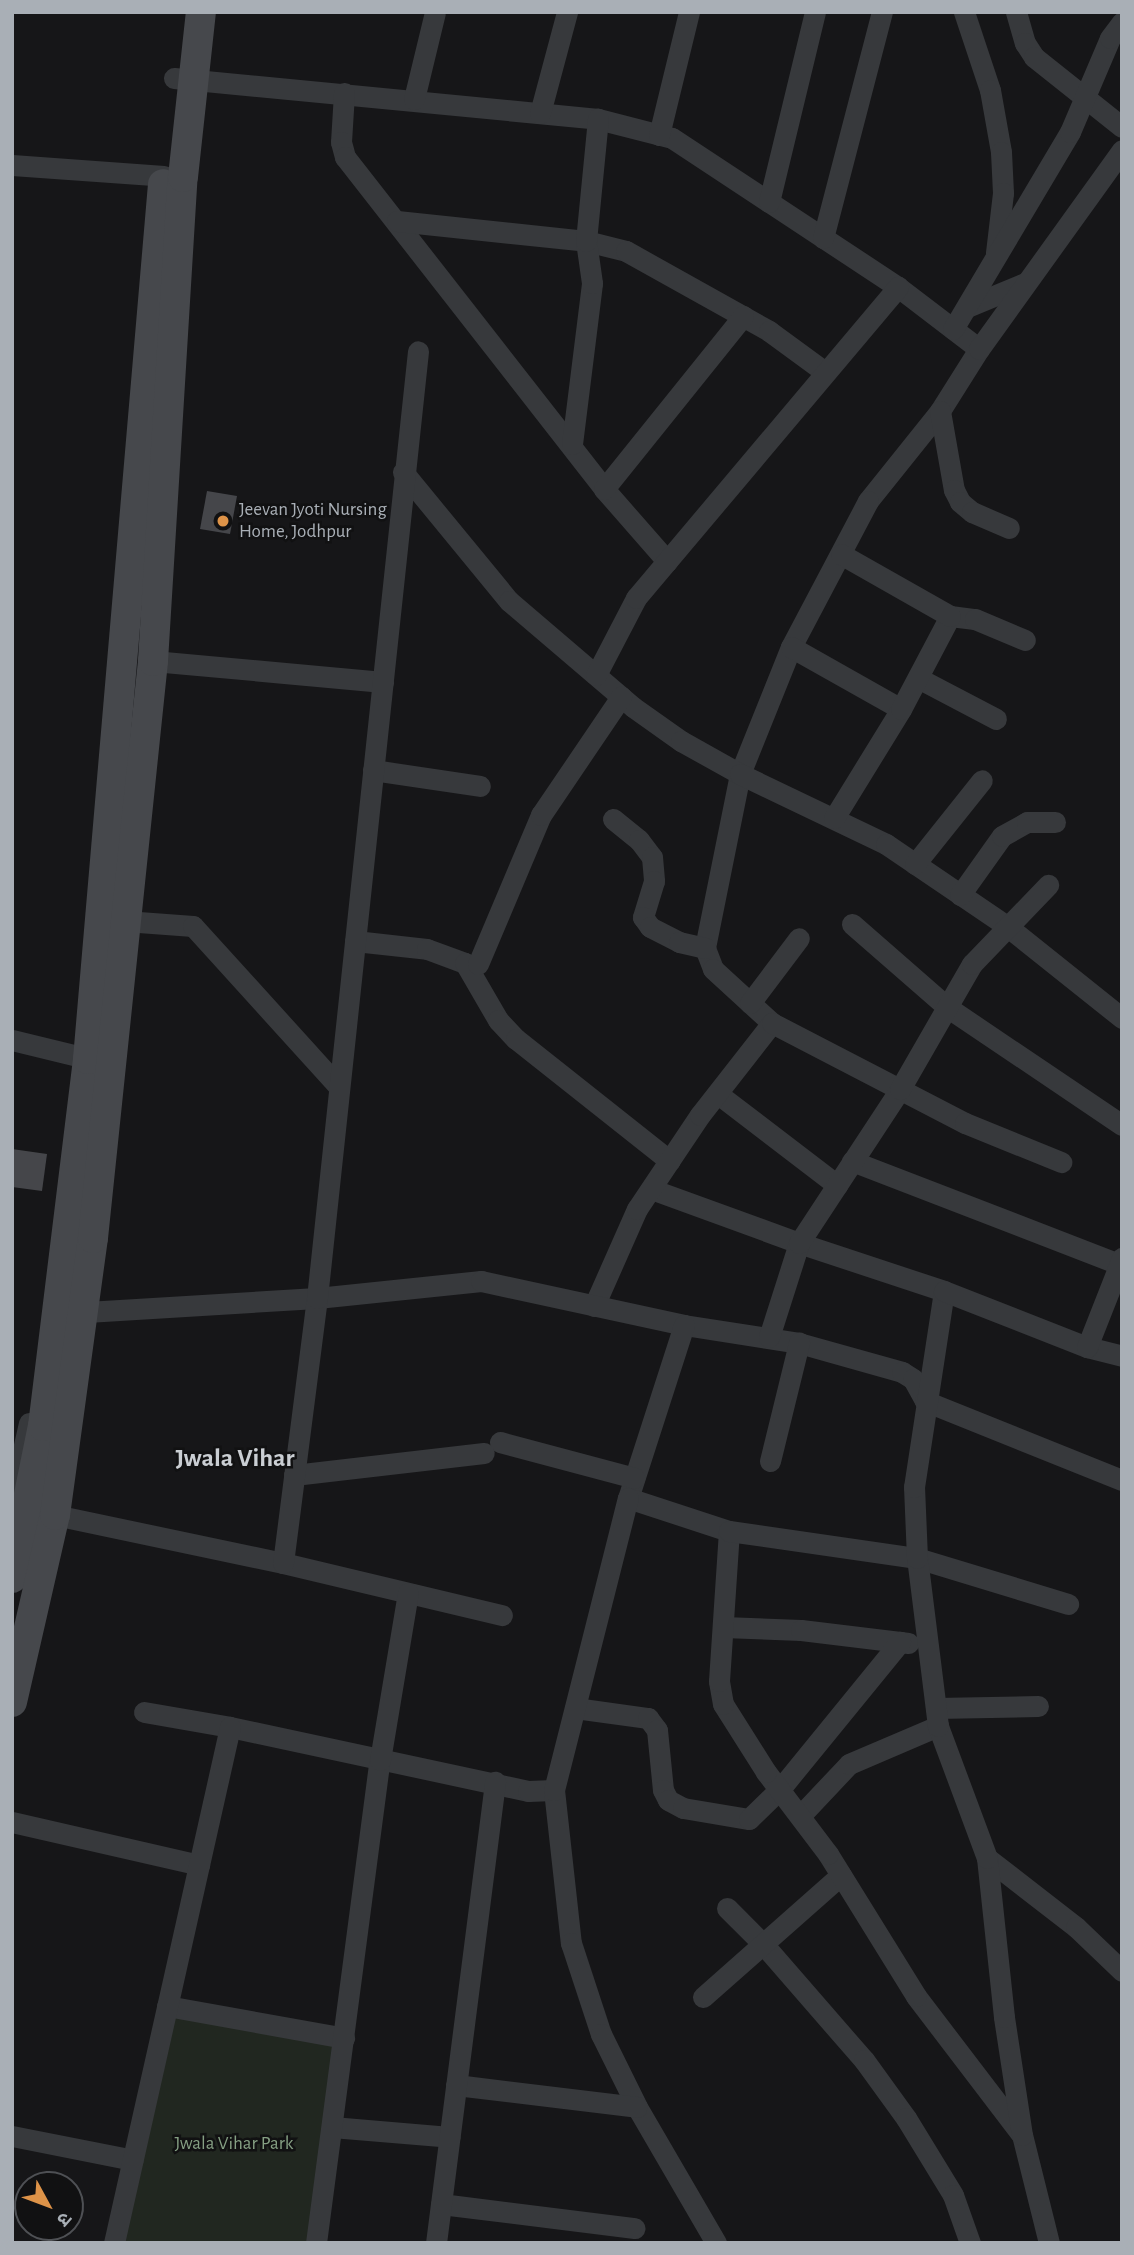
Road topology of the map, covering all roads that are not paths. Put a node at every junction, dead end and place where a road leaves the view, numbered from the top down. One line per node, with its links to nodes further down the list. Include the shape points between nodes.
1 (180, 12): 11 (main road)
2 (201, 12): 11 (main road)
3 (435, 12): 13 (street)
4 (567, 12): 15 (street)
5 (689, 12): 18 (street)
6 (815, 12): 22 (street)
7 (882, 12): 24 (street)
8 (964, 12): 26 (street, via 990,90 1001,152 1003,193)
9 (1016, 12): 14 (street, via 1034,57)
10 (1118, 36): 14 (street)
11 (184, 78): 12 (street); 21 (main road); 45 (main road, via 183,177)
12 (344, 93): 13 (street); 23 (street, via 341,142 345,157)
13 (414, 99): 15 (street)
14 (1084, 99): 17 (street); 26 (street, via 1070,132)
15 (540, 113): 16 (street)
16 (598, 119): 18 (street); 25 (street)
17 (1122, 127)
18 (659, 135): 22 (street, via 672,138)
19 (1122, 150): 27 (street)
20 (12, 165): 21 (street)
21 (164, 176): 73 (main road)
22 (769, 202): 24 (street)
23 (397, 221): 25 (street); 36 (street)
24 (823, 238): 28 (street)
25 (586, 242): 30 (street, via 626,251); 36 (street, via 592,284)
26 (995, 262): 29 (street)
27 (1026, 282): 29 (street); 32 (street)
28 (898, 287): 31 (street); 34 (street)
29 (967, 307): 31 (street)
30 (743, 316): 34 (street); 38 (street)
31 (953, 329): 32 (street)
32 (979, 349): 35 (street)
33 (418, 351): 37 (street)
34 (825, 372): 41 (street)
35 (940, 411): 39 (street, via 960,502); 40 (street, via 868,501)
36 (572, 444): 38 (street)
37 (403, 472): 47 (street); 48 (street, via 509,601)
38 (604, 489): 41 (street)
39 (1009, 527)
40 (841, 554): 42 (street); 44 (street)
41 (667, 561): 48 (street, via 636,598)
42 (950, 616): 43 (street, via 975,619); 46 (street)
43 (1025, 640)
44 (791, 647): 49 (street); 52 (street)
45 (153, 660): 47 (street); 61 (main road)
46 (918, 678): 49 (street); 50 (street)
47 (383, 682): 51 (street)
48 (615, 692): 52 (street, via 681,741); 67 (street, via 541,815)
49 (901, 709): 55 (street)
50 (996, 719)
51 (373, 770): 54 (street); 65 (street)
52 (740, 774): 55 (street); 66 (street)
53 (982, 780): 58 (street)
54 (480, 786)
55 (834, 818): 58 (street)
56 (613, 819): 66 (street, via 639,839 652,857 654,881 643,918 650,927 679,942)
57 (1055, 822): 60 (street, via 1027,822 1002,836)
58 (915, 864): 60 (street)
59 (1048, 885): 63 (street)
60 (960, 895): 63 (street)
61 (125, 921): 73 (main road); 74 (street, via 193,926)
62 (852, 924): 69 (street)
63 (1007, 927): 69 (street, via 972,964); 70 (street)
64 (799, 938): 68 (street)
65 (355, 941): 67 (street); 74 (street)
66 (705, 948): 68 (street, via 713,969)
67 (463, 960): 78 (street, via 498,1020 516,1039)
68 (750, 1003): 71 (street)
69 (947, 1007): 75 (street); 77 (street)
70 (1122, 1018)
71 (772, 1023): 75 (street); 76 (street)
72 (12, 1040): 73 (street)
73 (93, 1060): 88 (main road); 95 (street)
74 (339, 1087): 86 (street)
75 (900, 1089): 79 (street); 80 (street, via 965,1123)
76 (718, 1094): 78 (street); 81 (street)
77 (1122, 1125)
78 (670, 1161): 82 (street)
79 (852, 1161): 81 (street); 84 (street)
80 (1062, 1162)
81 (837, 1185): 83 (street)
82 (651, 1189): 83 (street); 87 (street, via 637,1209)
83 (799, 1243): 85 (street); 90 (street)
84 (1121, 1261): 92 (street)
85 (944, 1291): 92 (street); 94 (street)
86 (317, 1298): 87 (street, via 472,1282); 88 (street); 97 (street)
87 (594, 1306): 89 (street)
88 (70, 1313): 95 (main road); 101 (main road)
89 (684, 1325): 90 (street); 99 (street)
90 (769, 1337): 91 (street)
91 (799, 1343): 94 (street, via 902,1372 913,1379); 96 (street)
92 (1087, 1347): 93 (street)
93 (1122, 1356)
94 (925, 1401): 98 (street); 103 (street, via 914,1487)
95 (28, 1422): 100 (street); 105 (main road)
96 (769, 1461)
97 (294, 1475): 99 (street, via 492,1447); 104 (street)
98 (1122, 1480)
99 (631, 1488): 102 (street); 114 (street)
100 (12, 1498)
101 (55, 1515): 104 (street); 112 (main road)
102 (729, 1531): 103 (street); 109 (street)
103 (917, 1558): 107 (street); 111 (street)
104 (283, 1563): 106 (street)
105 (12, 1578)
106 (408, 1593): 108 (street); 118 (street)
107 (1068, 1604)
108 (502, 1615)
109 (723, 1628): 110 (street, via 801,1630); 120 (street, via 719,1681 723,1704)
110 (900, 1642): 111 (street); 120 (street)
111 (928, 1646): 116 (street)
112 (12, 1702)
113 (1038, 1706): 116 (street)
114 (575, 1707): 120 (street, via 639,1716 653,1723 663,1790 673,1804 746,1819); 121 (street)
115 (144, 1712): 117 (street)
116 (937, 1717): 122 (street, via 849,1764); 124 (street)
117 (230, 1727): 118 (street); 125 (street)
118 (380, 1760): 119 (street); 132 (street)
119 (495, 1782): 121 (street); 133 (street)
120 (780, 1789): 122 (street)
121 (541, 1791): 134 (street, via 571,1943)
122 (800, 1816): 126 (street)
123 (12, 1822): 125 (street)
124 (987, 1858): 129 (street, via 1076,1927); 136 (street)
125 (199, 1865): 131 (street)
126 (841, 1875): 128 (street); 136 (street, via 916,1996)
127 (727, 1908): 128 (street)
128 (763, 1944): 130 (street); 146 (street, via 864,2060 906,2118 953,2195)
129 (1122, 1971)
130 (703, 1997)
131 (167, 2006): 132 (street); 139 (street)
132 (344, 2038): 135 (street)
133 (456, 2085): 134 (street); 138 (street)
134 (630, 2107): 145 (street)
135 (332, 2126): 138 (street); 143 (street)
136 (1022, 2135): 147 (street)
137 (12, 2136): 139 (street)
138 (450, 2137): 140 (street)
139 (133, 2160): 142 (street)
140 (441, 2204): 141 (street); 144 (street)
141 (635, 2228)
142 (114, 2243)
143 (316, 2243)
144 (436, 2243)
145 (716, 2243)
146 (970, 2243)
147 (1049, 2243)

